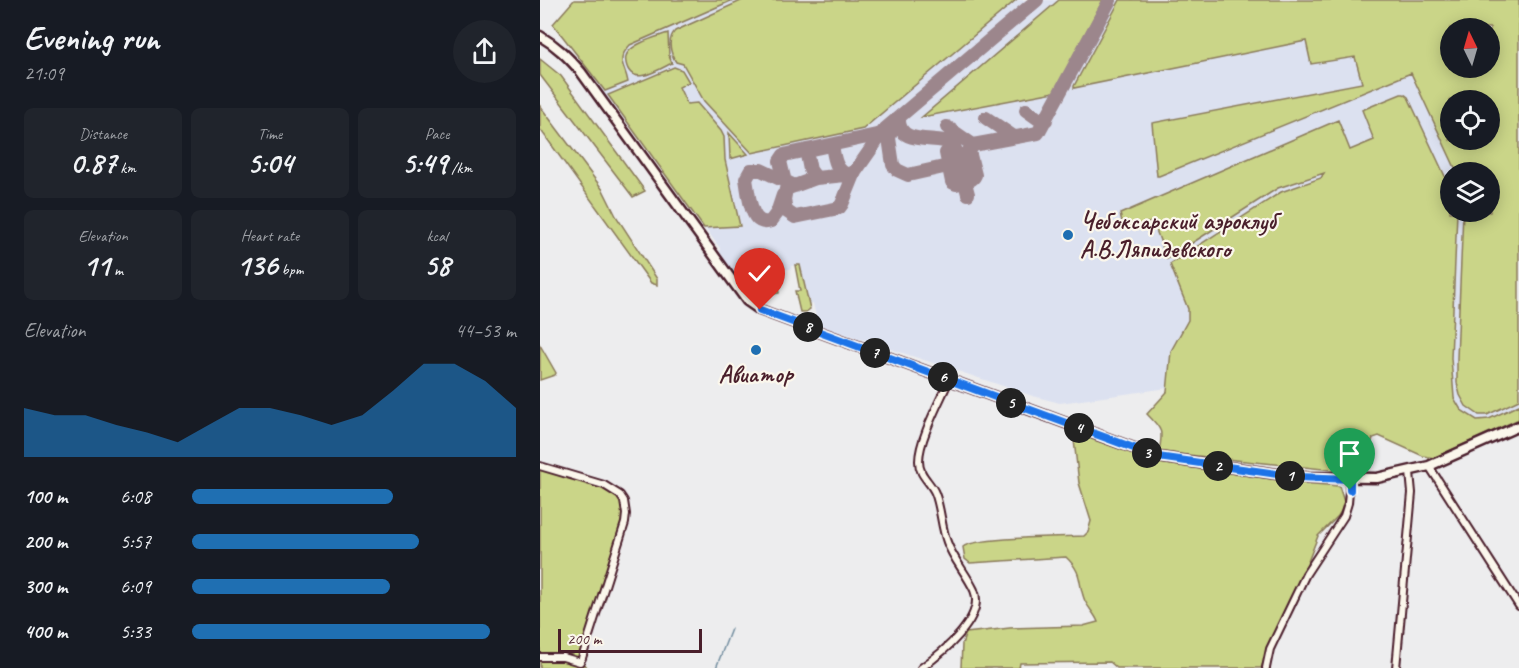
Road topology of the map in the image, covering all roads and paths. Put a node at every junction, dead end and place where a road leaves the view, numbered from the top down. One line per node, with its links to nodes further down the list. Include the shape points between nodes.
1 (540, 36): 2 (street, via 553,43 580,72 752,306)
2 (949, 380): 7 (street, via 1158,457 1298,477); 10 (street, via 920,447 919,469 936,495 946,540 974,591 977,606 956,639)
3 (1519, 426): 5 (street)
4 (540, 466): 9 (street, via 614,490 624,501 626,514 619,547 580,662)
5 (1429, 466): 6 (street); 8 (street)
6 (1410, 472): 7 (street); 12 (street, via 1412,493)
7 (1350, 479): 11 (street, via 1344,516 1306,574 1272,644)
8 (1519, 606)
9 (540, 657)
10 (921, 668)
11 (1266, 668)
12 (1396, 668)

